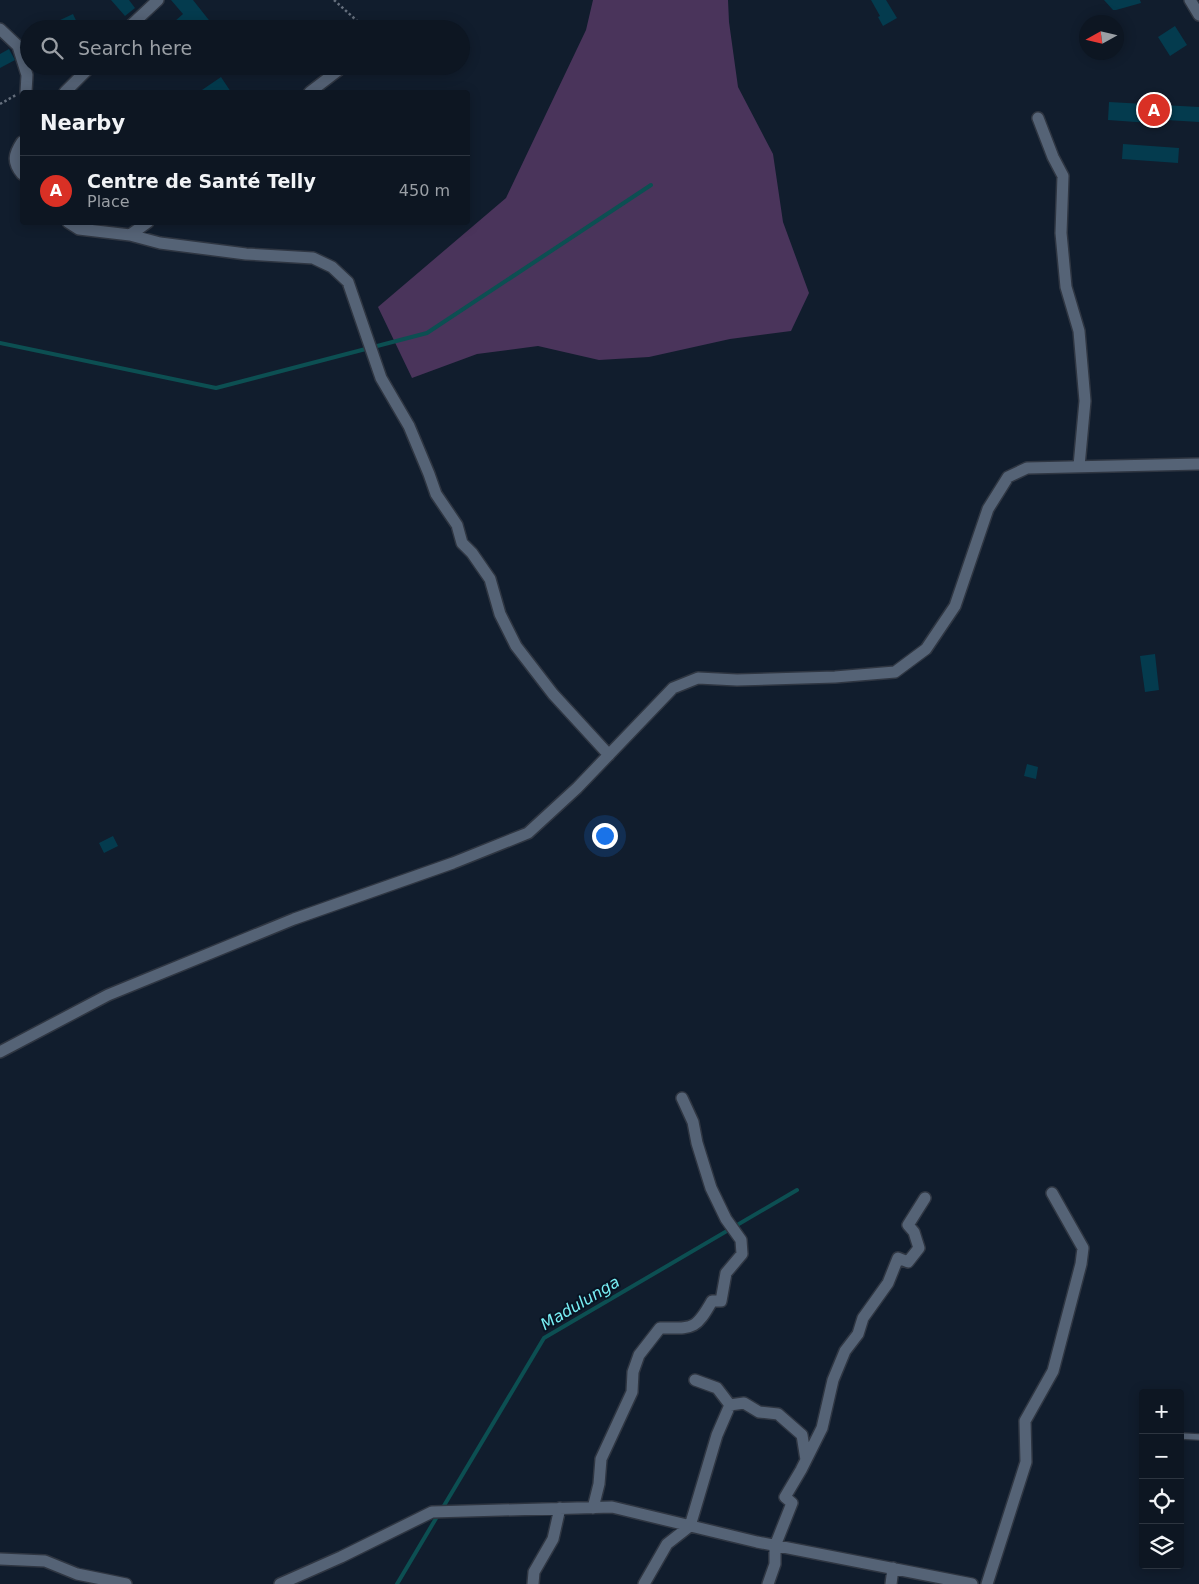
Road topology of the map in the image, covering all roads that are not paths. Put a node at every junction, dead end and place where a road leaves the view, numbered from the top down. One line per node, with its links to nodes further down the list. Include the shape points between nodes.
1 (158, 0): 4 (street)
2 (1190, 0): 3 (street)
3 (1199, 15)
4 (137, 20)
5 (0, 29): 6 (street, via 18,46)
6 (20, 52)
7 (27, 75): 10 (street)
8 (82, 75): 11 (street)
9 (332, 75): 12 (street)
10 (24, 90)
11 (67, 90)
12 (313, 90)
13 (1038, 118): 20 (street, via 1063,176 1061,233 1066,287 1079,330 1085,401)
14 (20, 145): 15 (street, via 15,152)
15 (20, 171)
16 (73, 225): 18 (street, via 79,229)
17 (144, 225): 18 (street)
18 (130, 236): 21 (street, via 246,254 313,258 332,267 348,282 381,378 409,426 436,494 457,525 462,543 490,578 500,614 516,646 553,694)
19 (1199, 464): 20 (street)
20 (1079, 466): 21 (street, via 1027,468 1008,477 988,509 955,606 926,649 894,672 835,677 698,678 672,688)
21 (609, 754): 22 (street, via 528,833 294,919 108,995)
22 (0, 1052)
23 (682, 1098): 32 (street, via 693,1122 711,1188 741,1240 742,1254 726,1274 721,1301 712,1301 700,1321 688,1328 660,1328 639,1355 633,1372 632,1392 601,1459 600,1484)
24 (1052, 1193): 44 (street, via 1083,1248 1081,1264 1053,1371 1025,1421 1026,1462)
25 (925, 1198): 30 (street, via 908,1225 919,1248 908,1262 898,1258 888,1283 845,1351 833,1380 822,1428)
26 (695, 1380): 27 (street, via 717,1388)
27 (730, 1405): 30 (street, via 744,1403 759,1412 778,1414 802,1435); 33 (street, via 717,1435)
28 (1184, 1436): 29 (lane)
29 (1199, 1437)
30 (806, 1460): 34 (street, via 785,1497 792,1503)
31 (560, 1508): 32 (street); 38 (street, via 432,1512); 39 (street, via 553,1539 534,1572)
32 (593, 1508): 33 (street, via 612,1507)
33 (690, 1526): 34 (street); 40 (street, via 667,1544)
34 (775, 1546): 36 (street); 41 (street, via 775,1564)
35 (0, 1560): 37 (street, via 46,1560 77,1574)
36 (893, 1568): 42 (street); 43 (street)
37 (126, 1584)
38 (280, 1584)
39 (532, 1584)
40 (644, 1584)
41 (768, 1584)
42 (891, 1584)
43 (972, 1584)
44 (986, 1584)

